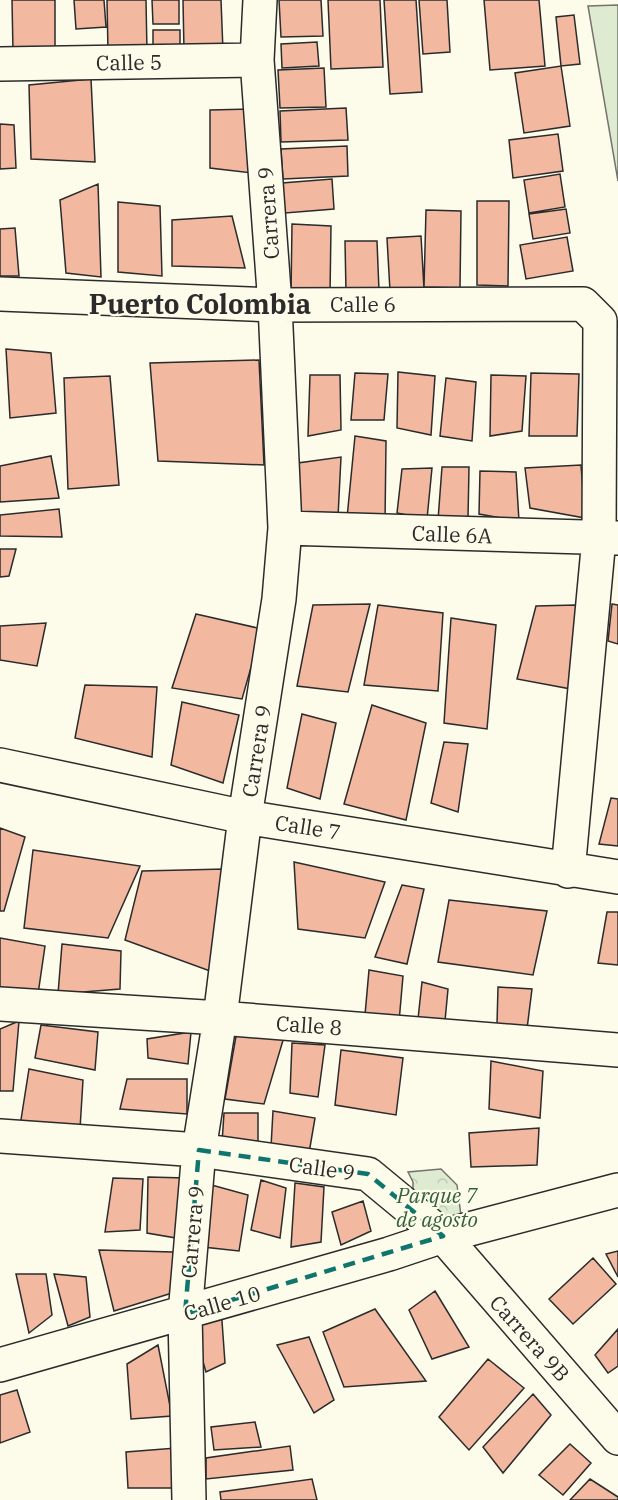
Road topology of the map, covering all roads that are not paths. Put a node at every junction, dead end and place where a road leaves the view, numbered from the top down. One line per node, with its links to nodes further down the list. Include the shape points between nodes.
1 (260, 0): 2 (street, Carrera 9)
2 (257, 60): 3 (street, Calle 5); 5 (street, Carrera 9)
3 (0, 64)
4 (0, 294): 5 (street, Calle 6)
5 (275, 305): 6 (street, Carrera 9); 7 (street, Calle 6, via 583,304 600,321)
6 (285, 528): 7 (street, Calle 6A); 9 (street, Carrera 9, via 279,599)
7 (609, 538): 10 (street)
8 (0, 765): 9 (street, Calle 7)
9 (245, 817): 10 (street, Calle 7); 13 (street, Carrera 9)
10 (568, 871): 11 (street, Calle 7)
11 (618, 877)
12 (0, 1004): 13 (street, Calle 8)
13 (220, 1018): 14 (street, Calle 8); 16 (street, Carrera 9)
14 (618, 1050)
15 (0, 1136): 16 (street, Calle 9)
16 (199, 1150): 18 (street, Calle 9, via 368,1174); 19 (street, Carrera 9)
17 (618, 1190): 18 (street)
18 (443, 1236): 19 (street, Calle 10); 21 (street, Carrera 9B)
19 (186, 1314): 20 (street, Calle 10); 22 (street, Carrera 9)
20 (0, 1365)
21 (618, 1438)
22 (189, 1500)

